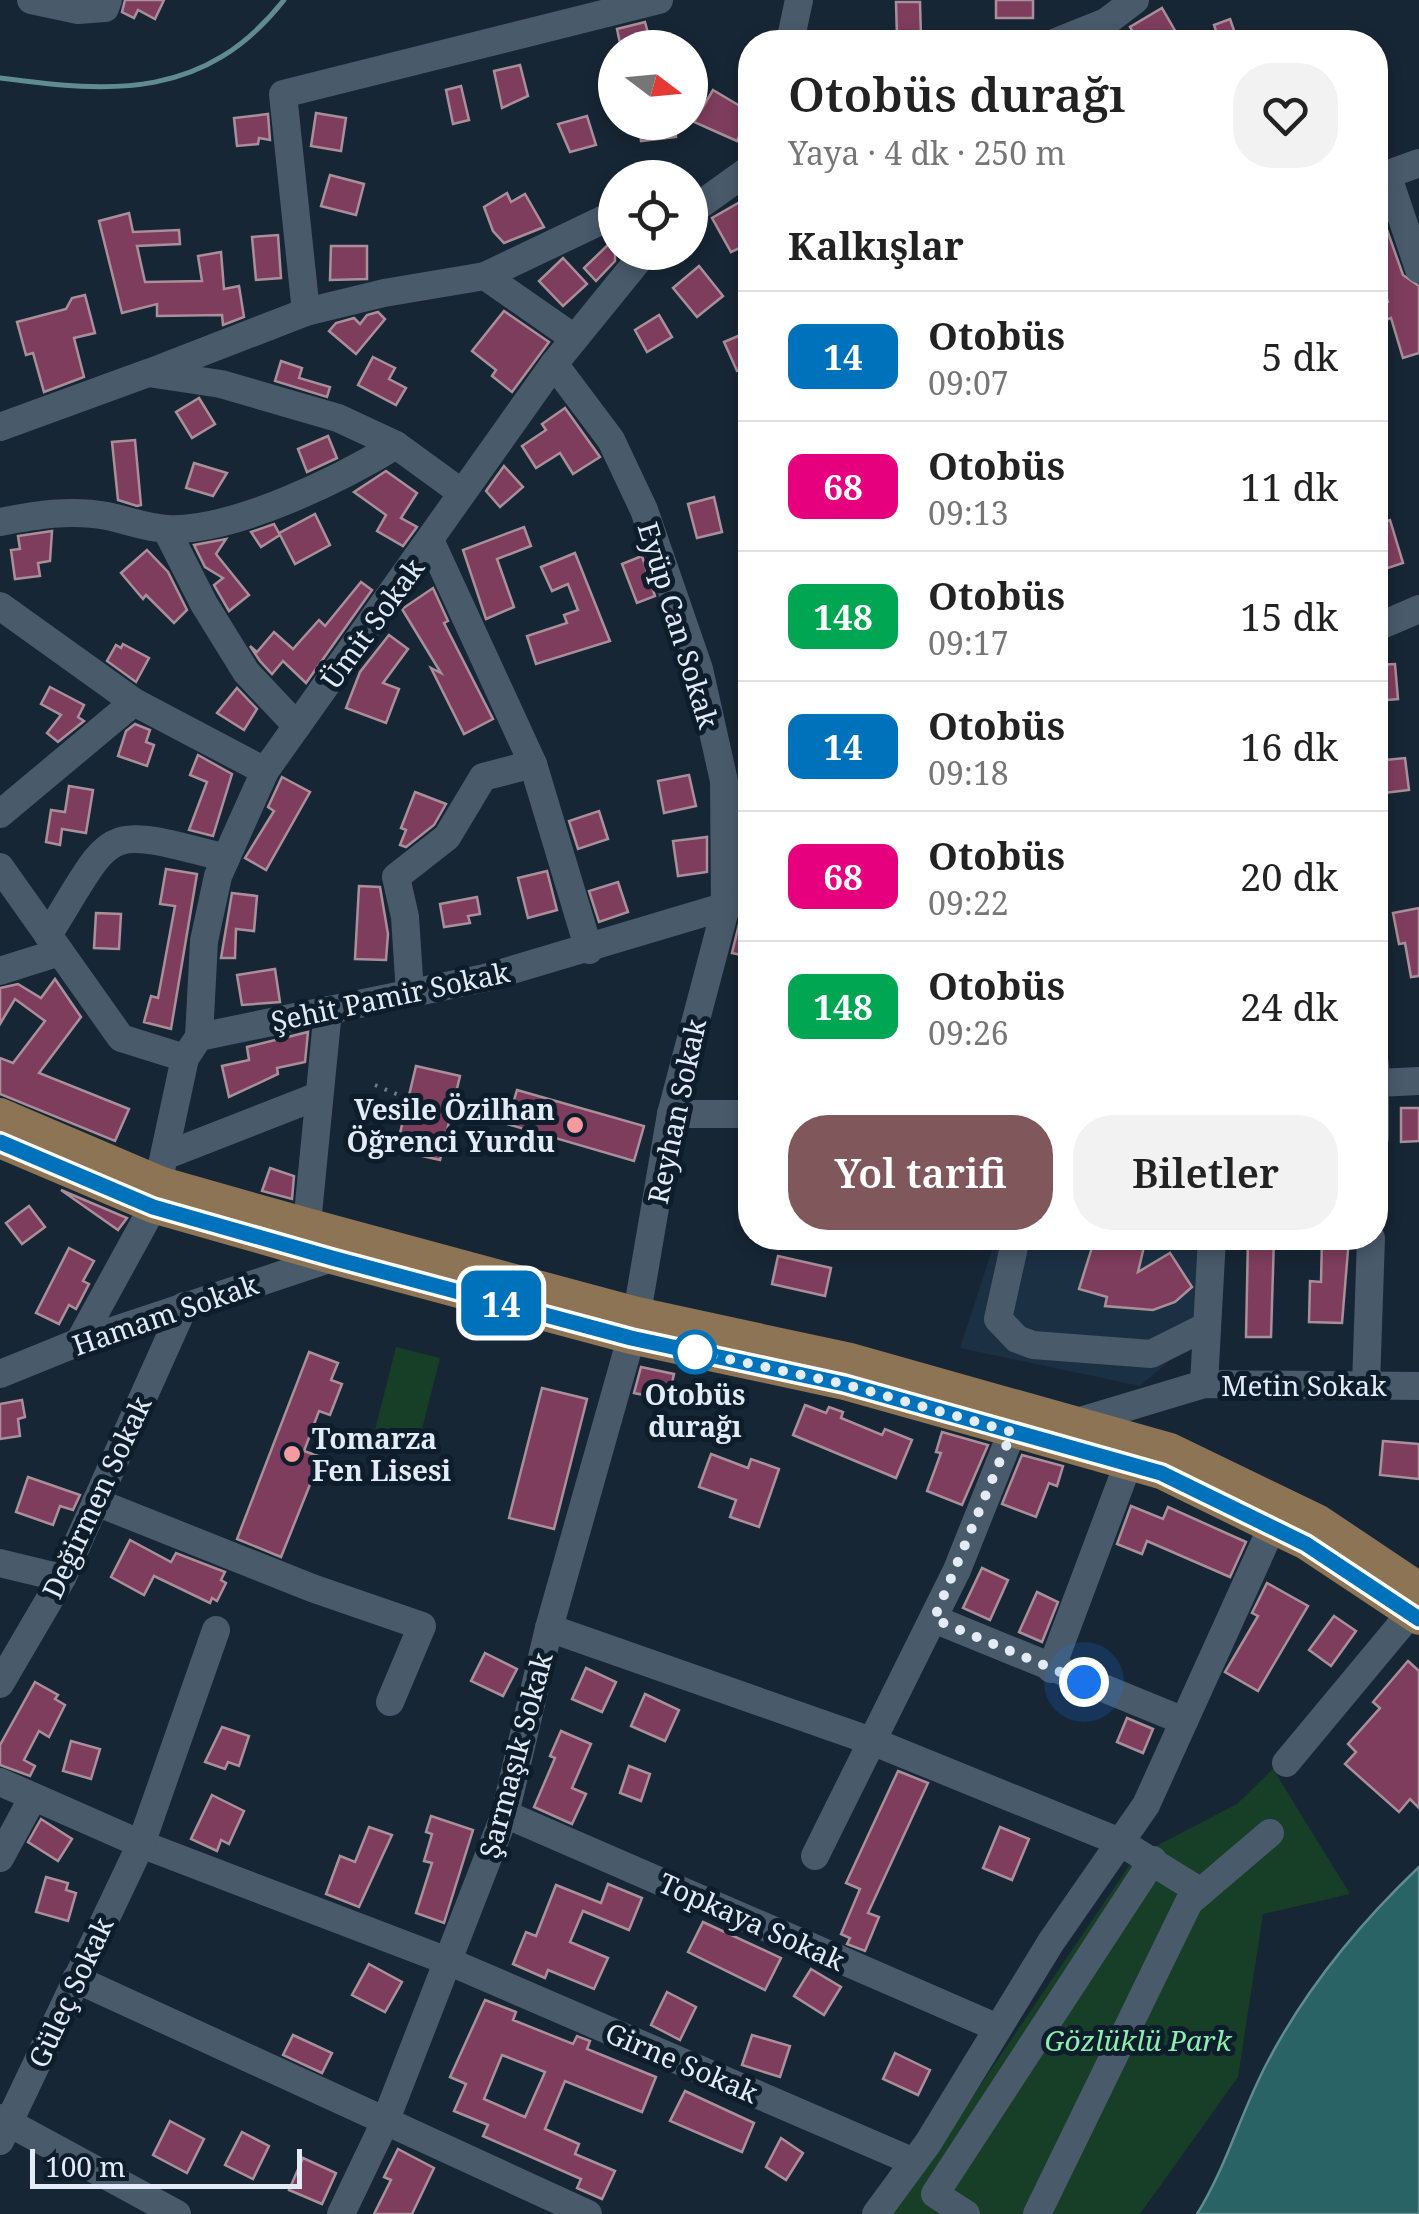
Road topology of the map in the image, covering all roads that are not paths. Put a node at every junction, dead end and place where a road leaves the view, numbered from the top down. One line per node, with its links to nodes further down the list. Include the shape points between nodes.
1 (30, 0): 2 (street, via 78,10 104,8)
2 (108, 0)
3 (659, 0): 17 (street, via 283,94)
4 (799, 0): 6 (street)
5 (1135, 0): 7 (street)
6 (793, 30)
7 (1086, 30)
8 (1419, 163): 9 (street)
9 (1388, 174)
10 (738, 176): 12 (street)
11 (1388, 193): 14 (street)
12 (708, 196)
13 (598, 222): 16 (street)
14 (1419, 269)
15 (630, 270): 18 (street, Ümit Sokak)
16 (485, 276): 17 (street); 18 (street)
17 (306, 312): 20 (street)
18 (574, 338): 19 (street, Ümit Sokak)
19 (554, 364): 23 (street, Ümit Sokak); 37 (street, Eyüp Can Sokak, via 610,440 636,493 699,668 724,781)
20 (148, 373): 21 (street); 22 (street, via 222,384 338,418)
21 (0, 427)
22 (396, 446): 23 (street); 25 (street, via 351,473 227,525)
23 (462, 493): 26 (street, Ümit Sokak)
24 (0, 522): 25 (street, via 48,513 103,515)
25 (166, 529): 31 (street, via 246,672)
26 (431, 542): 31 (street, Ümit Sokak); 32 (street)
27 (0, 606): 30 (street)
28 (1419, 609): 29 (street)
29 (1388, 622)
30 (134, 702): 33 (street); 34 (street)
31 (297, 726): 33 (street, Ümit Sokak)
32 (532, 764): 39 (street); 41 (street, via 483,777 447,837 396,877)
33 (266, 771): 35 (street, Ümit Sokak)
34 (0, 814)
35 (226, 858): 38 (street, via 140,836 113,842 98,854); 43 (street, Ümit Sokak, via 204,941)
36 (0, 867): 38 (street)
37 (737, 905): 39 (street, Şehit Pamir Sokak); 48 (street, Reyhan Sokak)
38 (54, 943): 40 (street); 43 (street, via 121,1038)
39 (589, 950): 41 (street, Şehit Pamir Sokak)
40 (0, 971)
41 (410, 993): 42 (street, Şehit Pamir Sokak)
42 (328, 1010): 43 (street, Şehit Pamir Sokak); 46 (street)
43 (192, 1048): 51 (street)
44 (1388, 1076): 45 (street)
45 (1419, 1081)
46 (318, 1096): 51 (street); 52 (street)
47 (0, 1114): 51 (main road)
48 (671, 1114): 49 (street); 58 (street, Reyhan Sokak)
49 (738, 1114)
50 (0, 1142): 51 (main road)
51 (161, 1182): 52 (main road); 56 (main road); 60 (street)
52 (307, 1224): 58 (main road)
53 (1013, 1250): 59 (street, via 998,1319 1017,1339 1152,1354)
54 (1211, 1250): 59 (street)
55 (1371, 1250): 63 (street)
56 (332, 1258): 57 (street, Hamam Sokak); 58 (main road)
57 (184, 1306): 60 (street, Hamam Sokak); 68 (street, Değirmen Sokak)
58 (634, 1326): 65 (main road, via 850,1359); 66 (main road); 74 (street, Şarmaşık Sokak)
59 (1207, 1326): 62 (street)
60 (78, 1342): 61 (street, Hamam Sokak)
61 (0, 1374)
62 (1204, 1384): 63 (street, Metin Sokak); 65 (street, Metin Sokak)
63 (1366, 1385): 64 (street, Metin Sokak)
64 (1419, 1386)
65 (1074, 1422): 72 (main road, via 1170,1449 1319,1521)
66 (1012, 1432): 67 (main road); 73 (street)
67 (1128, 1464): 69 (main road); 76 (street)
68 (96, 1502): 71 (street, Değirmen Sokak); 78 (street, via 422,1626)
69 (1272, 1527): 72 (main road); 79 (street)
70 (0, 1563): 71 (street)
71 (62, 1578): 77 (street, Değirmen Sokak)
72 (1416, 1607): 81 (street)
73 (934, 1619): 76 (street); 80 (street)
74 (549, 1628): 80 (street); 84 (street, Şarmaşık Sokak)
75 (216, 1630): 87 (street, Güleç Sokak)
76 (1051, 1669): 79 (street)
77 (0, 1684)
78 (390, 1702)
79 (1184, 1721): 86 (street, via 1146,1805)
80 (874, 1742): 86 (street); 88 (street)
81 (1286, 1763)
82 (0, 1782): 83 (street, Girne Sokak)
83 (32, 1799): 87 (street, Girne Sokak, via 89,1817); 89 (street)
84 (506, 1814): 92 (street, Şarmaşık Sokak); 94 (street, Topkaya Sokak)
85 (1270, 1833): 91 (street)
86 (1120, 1842): 90 (street); 94 (street)
87 (141, 1844): 92 (street, Girne Sokak); 93 (street, Güleç Sokak)
88 (815, 1856)
89 (0, 1858)
90 (1154, 1860): 91 (street); 102 (street, via 935,2194)
91 (1201, 1892): 103 (street, via 1189,1902)
92 (450, 1962): 95 (street, Şarmaşık Sokak); 97 (street, Girne Sokak)
93 (76, 1980): 95 (street); 96 (street, Güleç Sokak)
94 (998, 2028): 97 (street)
95 (385, 2122): 99 (street, Şarmaşık Sokak); 100 (street)
96 (3, 2127): 98 (street)
97 (914, 2162): 101 (street)
98 (177, 2214)
99 (341, 2214)
100 (588, 2214)
101 (876, 2214)
102 (966, 2214)
103 (1036, 2214)

